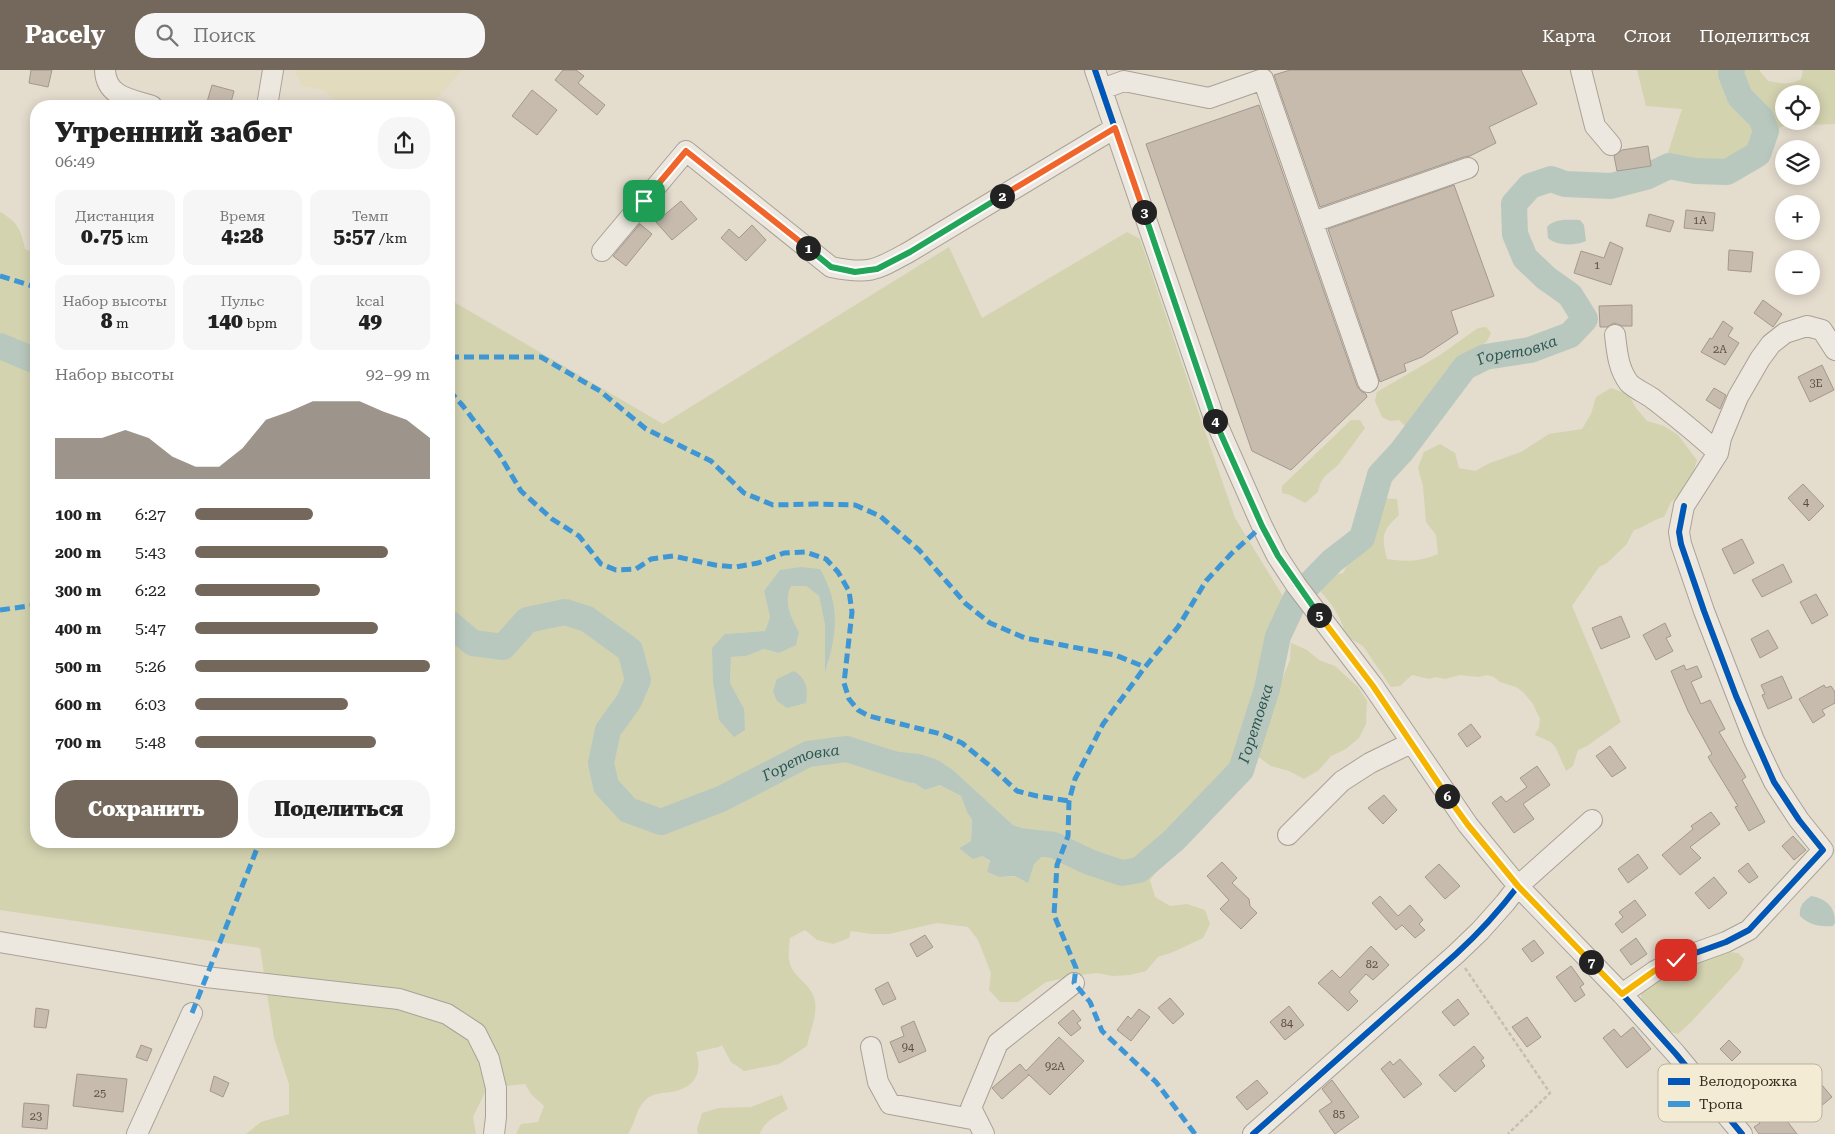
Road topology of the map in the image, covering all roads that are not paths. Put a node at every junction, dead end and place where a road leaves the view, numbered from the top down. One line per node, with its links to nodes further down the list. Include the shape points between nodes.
1 (105, 70): 6 (street, via 111,88)
2 (272, 70): 7 (street)
3 (1581, 70): 9 (street, via 1595,126)
4 (1267, 75): 5 (street, via 1209,98); 11 (street)
5 (1099, 79): 8 (street)
6 (135, 100)
7 (268, 100)
8 (1115, 128): 12 (street, via 877,269 855,272 831,267 686,151); 18 (street, via 1213,415 1262,526 1296,585 1373,686)
9 (1611, 145)
10 (1468, 168): 11 (street)
11 (1312, 222): 16 (street)
12 (602, 251)
13 (1829, 324): 15 (street); 17 (street, via 1785,333 1771,344 1738,397)
14 (1615, 335): 17 (street, via 1618,358 1630,384 1698,434)
15 (1835, 350)
16 (1368, 382)
17 (1718, 453): 21 (street, via 1684,506 1679,532 1681,544 1736,696 1774,782 1800,820)
18 (1411, 743): 20 (street, via 1342,781); 22 (street, via 1468,825)
19 (1592, 820): 22 (street)
20 (1288, 835)
21 (1831, 849): 25 (street, via 1749,930 1737,938 1654,971)
22 (1518, 886): 25 (street); 33 (street, via 1456,954)
23 (0, 942): 32 (street, via 206,977 399,999 447,1014 476,1033 489,1059 496,1088)
24 (1074, 983): 30 (street, via 998,1043 970,1108)
25 (1622, 994): 28 (street)
26 (192, 1013): 31 (street)
27 (871, 1047): 30 (street, via 878,1082 890,1104)
28 (1684, 1064)
29 (1732, 1122): 34 (street)
30 (980, 1127)
31 (137, 1134)
32 (494, 1134)
33 (1253, 1134)
34 (1742, 1134)

